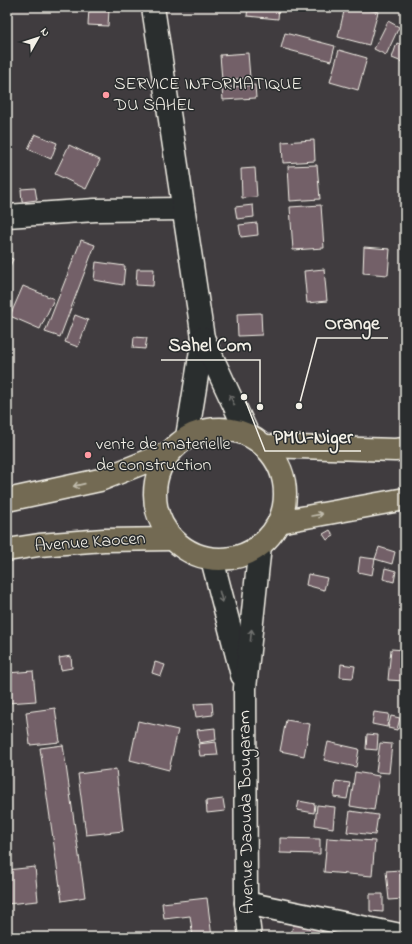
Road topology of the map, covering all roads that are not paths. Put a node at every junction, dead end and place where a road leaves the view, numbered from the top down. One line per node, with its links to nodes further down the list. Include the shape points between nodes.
1 (153, 7): 2 (street)
2 (183, 209): 3 (street, via 95,210); 4 (street)
3 (7, 216)
4 (203, 338): 5 (street); 6 (street, one-way to 4)
5 (187, 437): 6 (highway, via 207,430 228,429); 8 (highway)
6 (256, 441): 7 (highway); 11 (highway, via 277,462 284,482 285,502)
7 (405, 449)
8 (168, 453): 10 (highway, one-way to 10, via 100,480); 12 (highway, via 157,474 154,497 160,520)
9 (405, 499): 11 (highway, one-way to 9)
10 (7, 500)
11 (279, 522): 13 (highway)
12 (172, 539): 14 (highway, Avenue Kaocen, via 104,540); 15 (highway, via 190,552)
13 (260, 545): 15 (highway, via 232,558); 16 (street, Avenue Daouda Bougaram, one-way to 13)
14 (7, 550)
15 (212, 559): 16 (street, Avenue Daouda Bougaram, one-way to 16)
16 (245, 688): 17 (street, Avenue Daouda Bougaram)
17 (246, 903): 18 (street); 19 (street, Avenue Daouda Bougaram)
18 (405, 936)
19 (250, 937)

